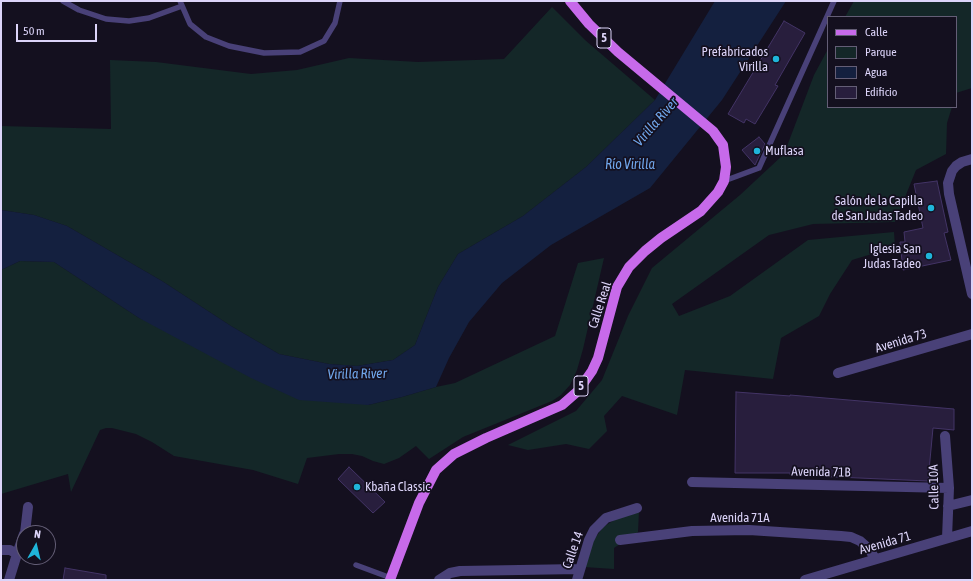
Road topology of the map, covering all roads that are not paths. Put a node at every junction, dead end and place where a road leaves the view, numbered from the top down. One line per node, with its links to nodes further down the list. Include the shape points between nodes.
1 (63, 1): 5 (lane, via 106,20 129,21 149,18)
2 (340, 1): 5 (lane, via 335,23 324,41 300,52 264,53 229,46 206,37 190,24)
3 (570, 1): 9 (main road, Calle Real / 5, via 618,52 713,131 723,144 726,167)
4 (834, 1): 6 (lane)
5 (181, 4)
6 (827, 16)
7 (827, 17): 9 (lane, via 759,168)
8 (972, 159): 10 (street, via 962,162 952,171 948,183)
9 (724, 181): 30 (main road, Calle Real / 5, via 701,211 660,238 629,267 617,286 595,364 578,391 562,405 454,454 436,470 419,503)
10 (972, 294)
11 (972, 334): 12 (street, Avenida 73)
12 (838, 373)
13 (946, 436): 15 (street, Calle 10A)
14 (692, 482): 15 (street, Avenida 71B)
15 (949, 488): 17 (street, Calle 10A)
16 (972, 500): 17 (street)
17 (948, 506): 22 (street, Calle 10A)
18 (28, 507): 20 (street)
19 (637, 508): 29 (street, Calle 14, via 606,518 600,523 589,540)
20 (25, 525)
21 (972, 531): 22 (street, Avenida 71)
22 (947, 538): 27 (street, Avenida 71)
23 (620, 540): 27 (street, Avenida 71A, via 692,532 749,530 841,536 860,542 870,550)
24 (1, 550): 25 (street, via 10,550)
25 (16, 553)
26 (16, 557): 31 (street)
27 (875, 559): 34 (street, Avenida 71)
28 (356, 565): 30 (lane)
29 (579, 569): 32 (street, via 460,571 450,573); 33 (street, Calle 14)
30 (391, 579)
31 (9, 580)
32 (439, 580)
33 (577, 580)
34 (805, 580)

